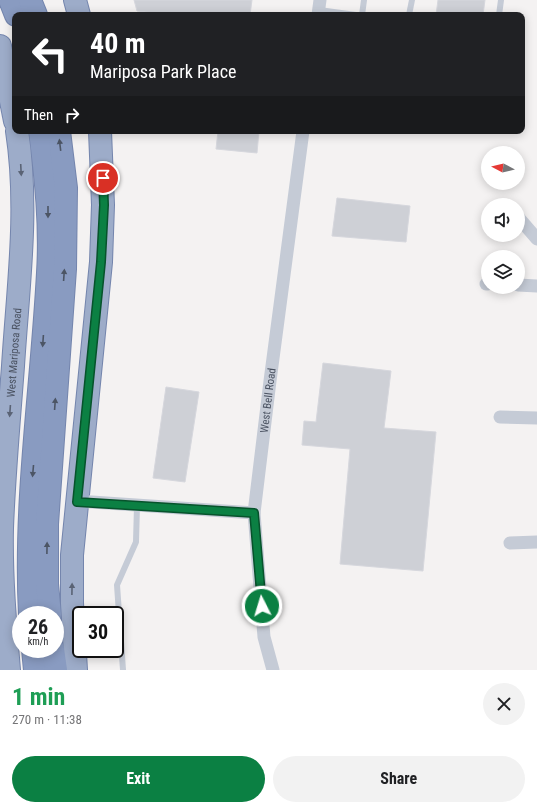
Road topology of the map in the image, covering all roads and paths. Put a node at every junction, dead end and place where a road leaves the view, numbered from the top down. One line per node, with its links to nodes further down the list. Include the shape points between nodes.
1 (10, 0): 8 (highway)
2 (30, 0): 9 (highway)
3 (75, 0): 10 (highway)
4 (364, 0): 12 (lane)
5 (412, 0): 13 (lane)
6 (501, 0): 14 (lane)
7 (319, 8): 11 (lane)
8 (15, 12)
9 (35, 12)
10 (78, 12)
11 (340, 12)
12 (362, 12)
13 (410, 12)
14 (499, 12)
15 (0, 46): 16 (highway)
16 (12, 106)
17 (17, 134): 37 (highway, West Mariposa Road, one-way to 37, via 23,203 22,248 2,530 4,614)
18 (40, 134): 33 (highway, one-way to 33, via 48,191 48,272 29,519)
19 (58, 134): 34 (highway, one-way to 19, via 47,524 65,269 66,188)
20 (100, 134): 28 (highway, via 104,205 101,262)
21 (303, 134): 30 (street, West Bell Road)
22 (525, 225): 23 (street)
23 (537, 239)
24 (525, 285): 25 (street)
25 (537, 286)
26 (500, 417): 27 (street)
27 (537, 418)
28 (77, 502): 29 (street); 40 (highway, one-way to 28, via 72,555)
29 (137, 506): 30 (street); 41 (lane, via 136,542 117,585)
30 (254, 513): 42 (street, West Bell Road, via 264,636)
31 (537, 542): 32 (street)
32 (510, 543)
33 (30, 606)
34 (49, 606)
35 (34, 658): 38 (highway)
36 (54, 658): 39 (highway)
37 (9, 670)
38 (35, 670)
39 (56, 670)
40 (76, 670)
41 (123, 670)
42 (273, 670)

